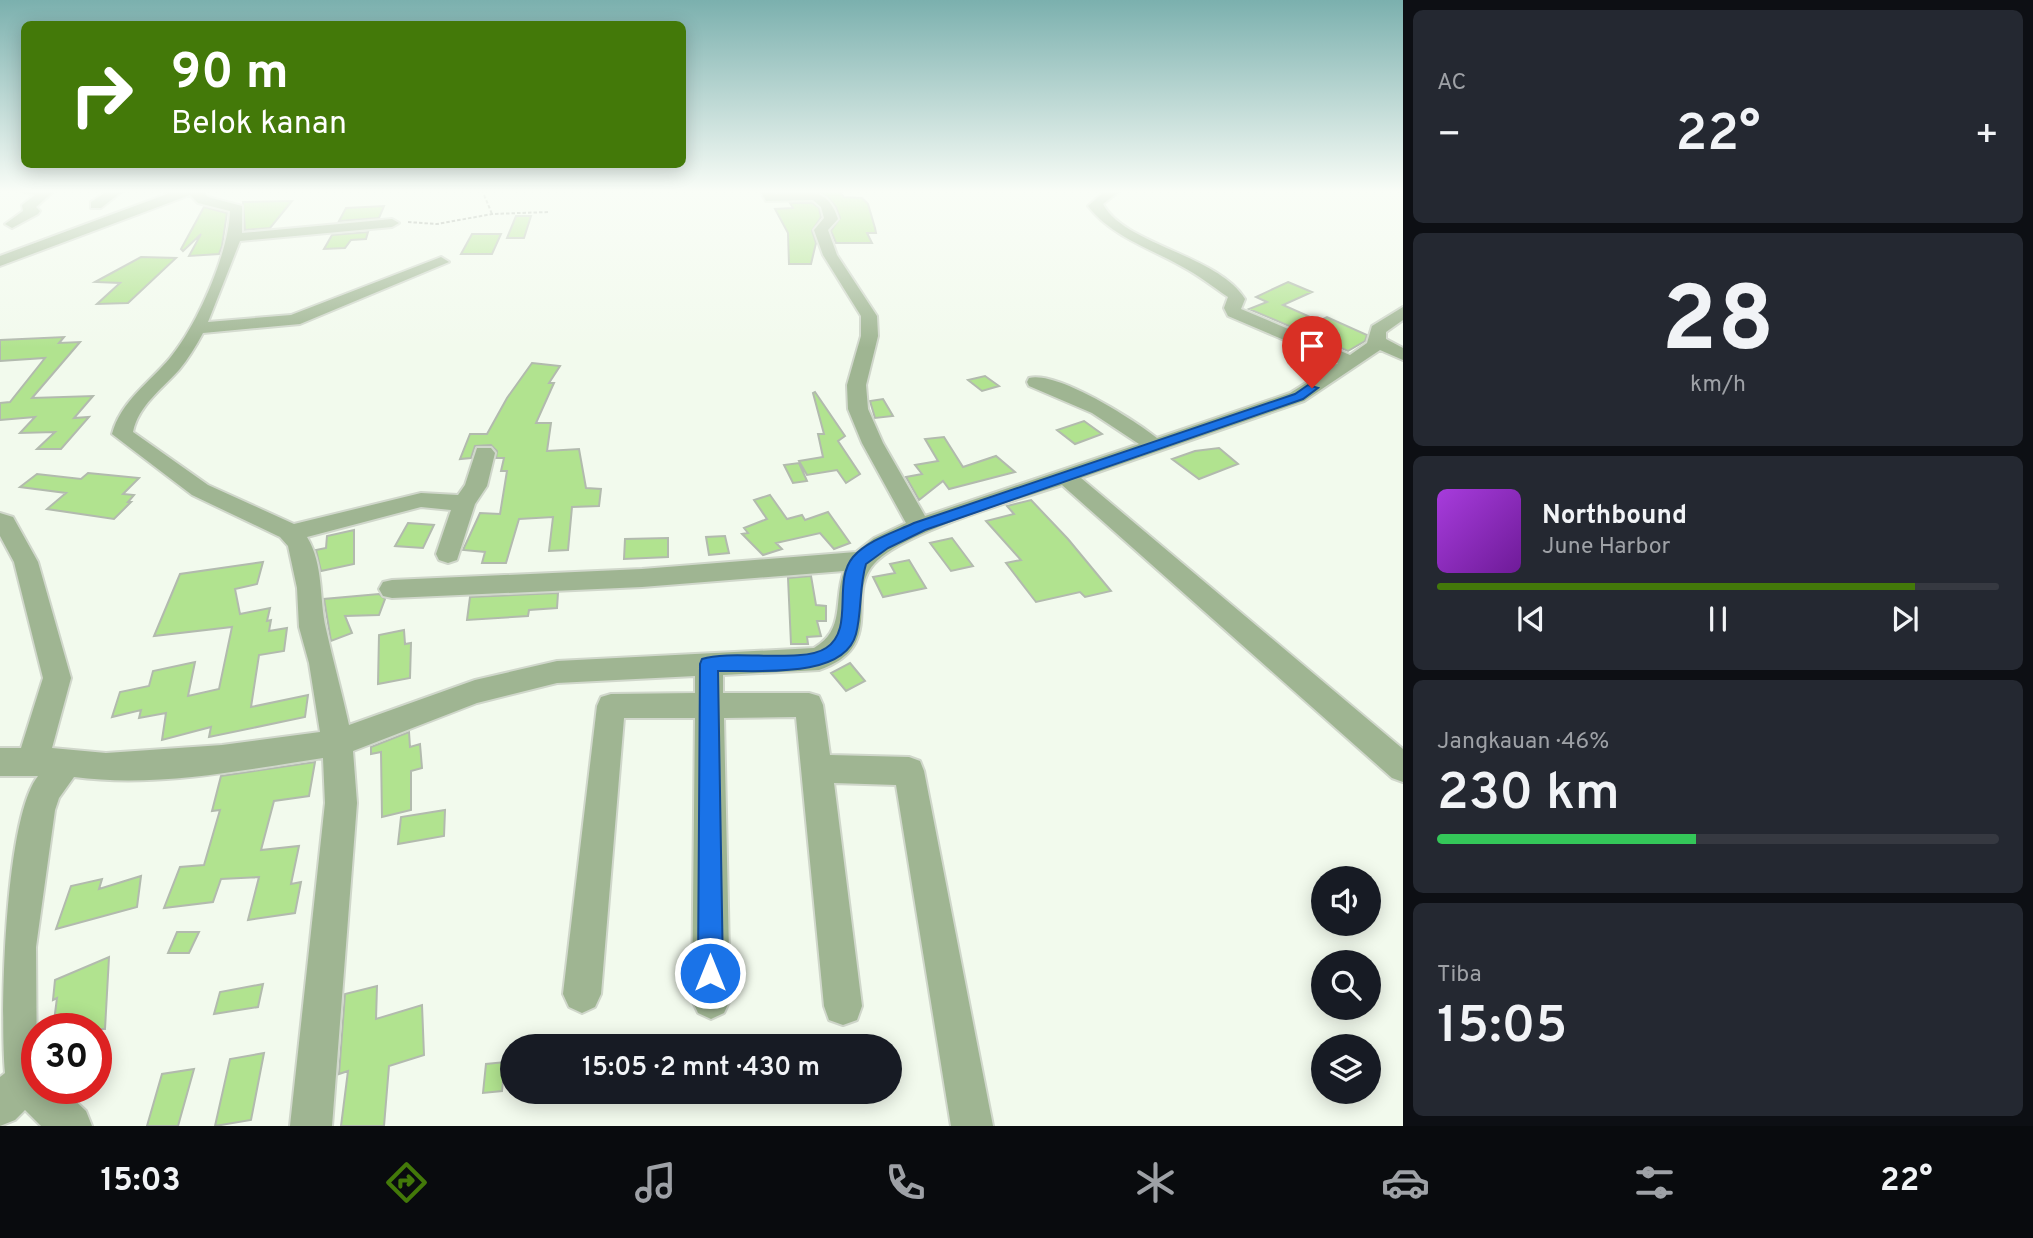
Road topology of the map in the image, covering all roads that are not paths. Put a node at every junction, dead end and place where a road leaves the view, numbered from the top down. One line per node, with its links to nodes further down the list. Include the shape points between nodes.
1 (50, 243): 5 (street)
2 (230, 243): 8 (street, via 221,276)
3 (826, 243): 18 (street, via 872,327 856,394 861,417)
4 (1150, 243): 11 (street, via 1234,295 1234,312)
5 (0, 261)
6 (441, 261): 8 (street, via 294,320)
7 (1403, 312): 9 (street, via 1378,330)
8 (197, 328): 19 (street, via 181,356 127,416 122,434 217,500)
9 (1377, 341): 10 (street); 11 (street)
10 (1403, 355)
11 (1349, 361): 13 (street, via 1299,397)
12 (1036, 382): 13 (street, via 1116,415)
13 (1156, 447): 15 (street)
14 (484, 453): 16 (street, via 476,486)
15 (1064, 475): 18 (street); 28 (street)
16 (464, 503): 19 (street, via 421,500); 20 (street)
17 (0, 520): 26 (street, via 26,562 57,678)
18 (920, 526): 21 (street)
19 (293, 535): 25 (street, via 310,588 312,627)
20 (448, 554)
21 (859, 561): 22 (street, via 642,578); 23 (street, via 848,635 833,653 799,661)
22 (392, 589)
23 (709, 664): 24 (street); 25 (street, via 556,672 520,679)
24 (709, 705): 29 (street, via 809,705); 30 (street, via 611,706); 31 (street)
25 (337, 743): 26 (street, via 222,760 147,765 106,767); 35 (street, via 341,803)
26 (50, 761): 27 (street); 33 (street, via 9,968 6,1006)
27 (0, 762)
28 (1403, 768)
29 (816, 769): 32 (street); 36 (street, via 909,771)
30 (582, 993)
31 (711, 1000)
32 (843, 1006)
33 (14, 1093): 34 (street)
34 (71, 1126)
35 (311, 1126)
36 (972, 1126)

